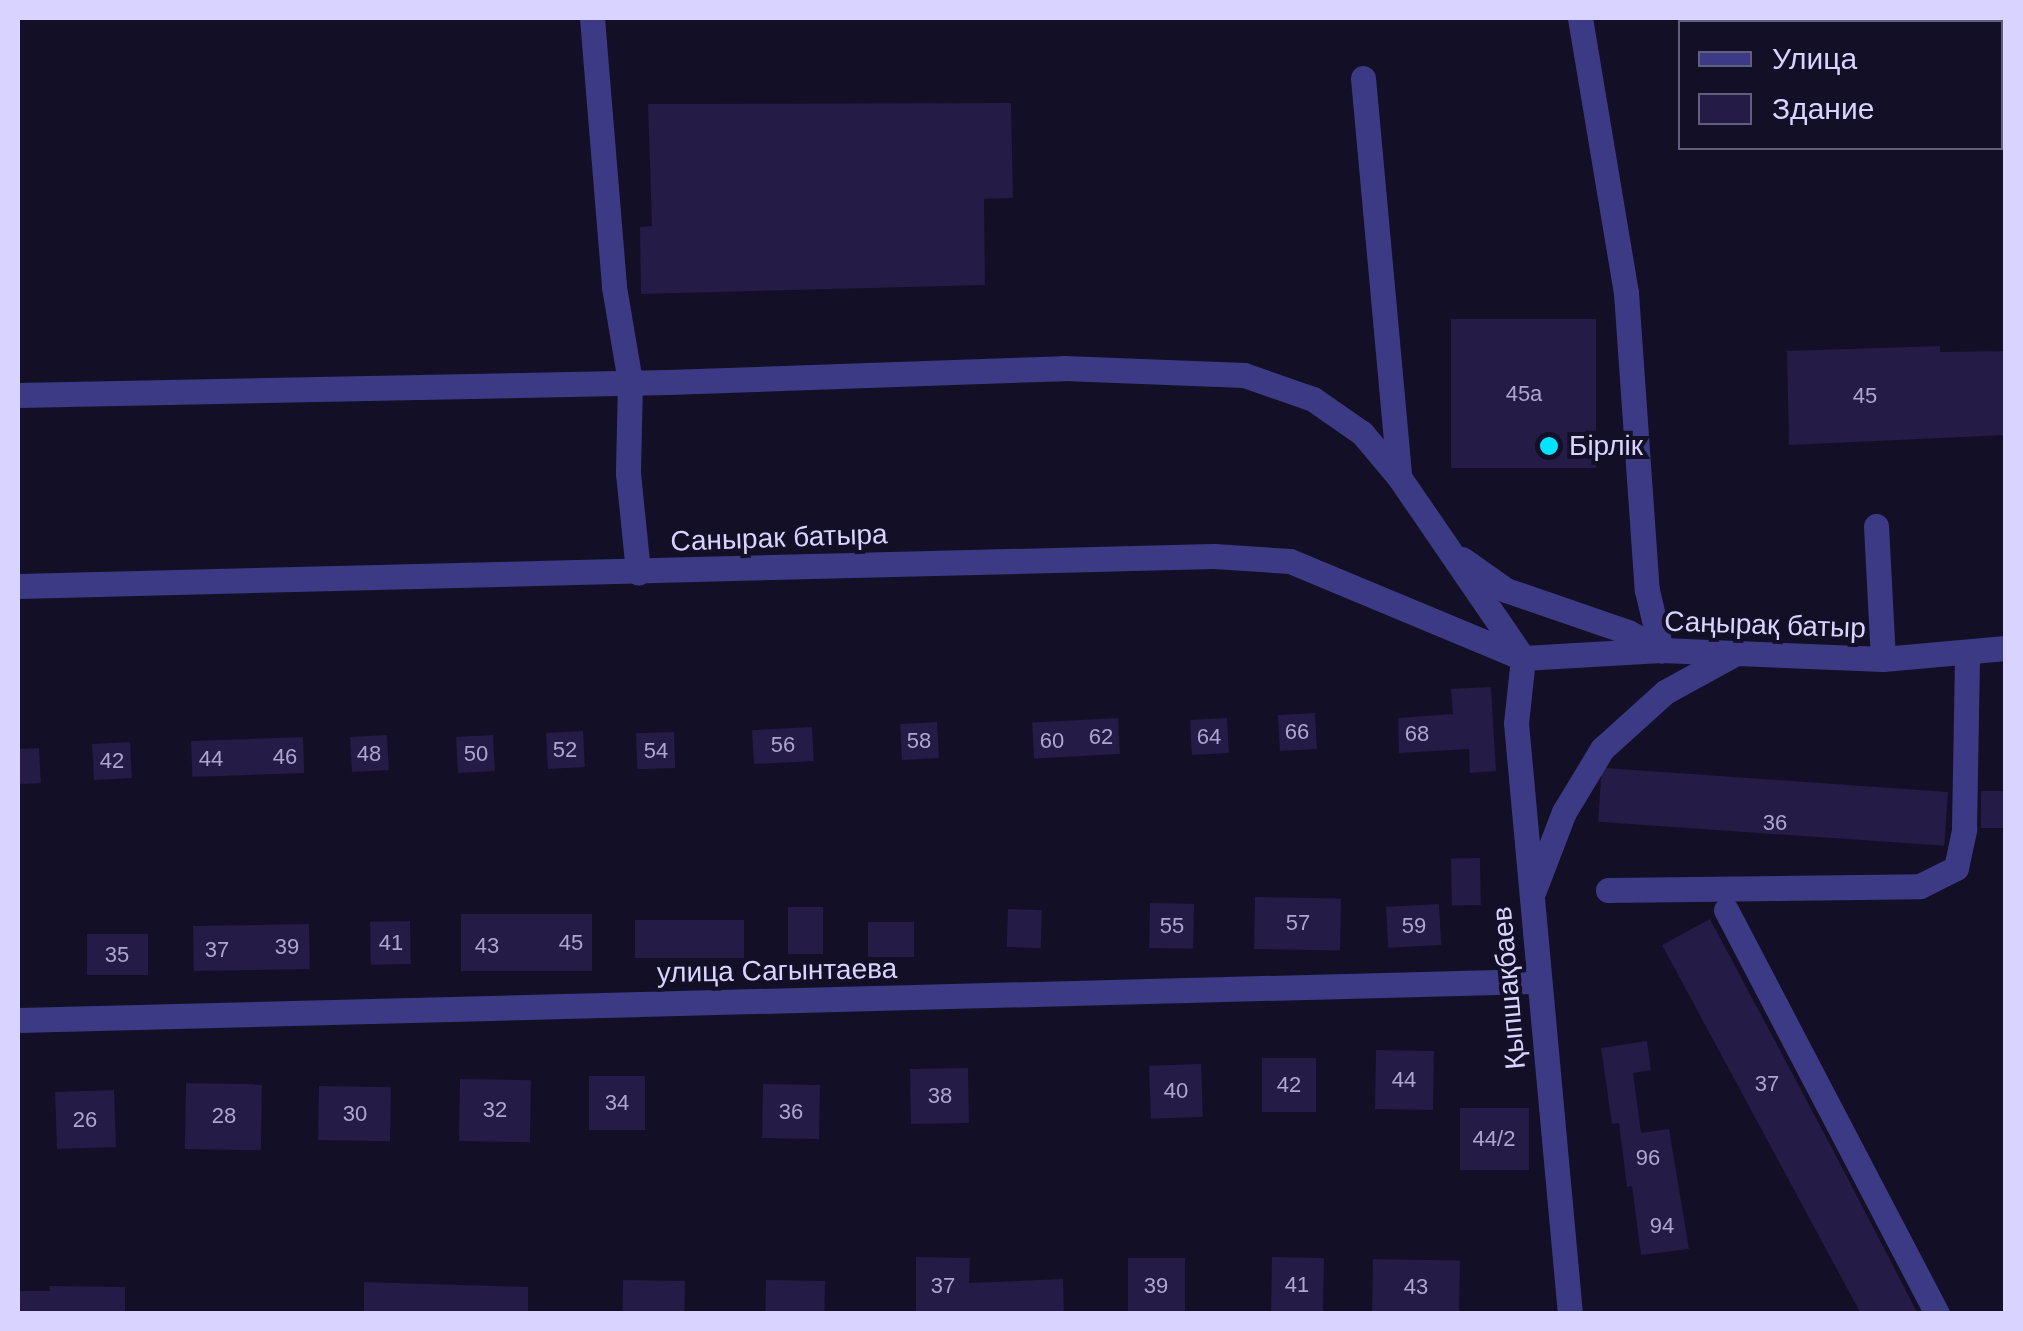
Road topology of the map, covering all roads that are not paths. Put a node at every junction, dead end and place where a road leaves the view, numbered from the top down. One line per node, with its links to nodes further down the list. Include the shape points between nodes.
1 (592, 18): 4 (street, via 614,287)
2 (1580, 18): 12 (street, via 1626,293 1647,590)
3 (1363, 78): 6 (street)
4 (630, 382): 5 (street); 6 (street, via 1064,368 1244,375 1313,399 1362,433); 9 (street, via 628,473)
5 (18, 395)
6 (1399, 477): 8 (street)
7 (1876, 526): 16 (street)
8 (1453, 552): 12 (street, via 1506,590); 15 (street)
9 (638, 572): 10 (street, Санырак батыра); 15 (street, Санырак батыра, via 1214,556 1290,561)
10 (18, 586)
11 (2006, 648): 13 (street, Саңырақ батыр)
12 (1661, 650): 14 (street, Саңырақ батыр); 15 (street, Саңырақ батыр)
13 (1967, 653): 16 (street, Саңырақ батыр); 17 (street, via 1964,829 1956,868 1920,886)
14 (1736, 654): 16 (street, Саңырақ батыр); 18 (street, via 1665,692 1602,749 1564,812)
15 (1523, 658): 18 (street, Қыпшақбаев, via 1516,723)
16 (1883, 658)
17 (1608, 890)
18 (1531, 899): 20 (street, Қыпшақбаев)
19 (1726, 910): 23 (street)
20 (1538, 981): 21 (street, улица Сагынтаева); 22 (street, Қыпшақбаев)
21 (18, 1020)
22 (1570, 1314)
23 (1938, 1314)

